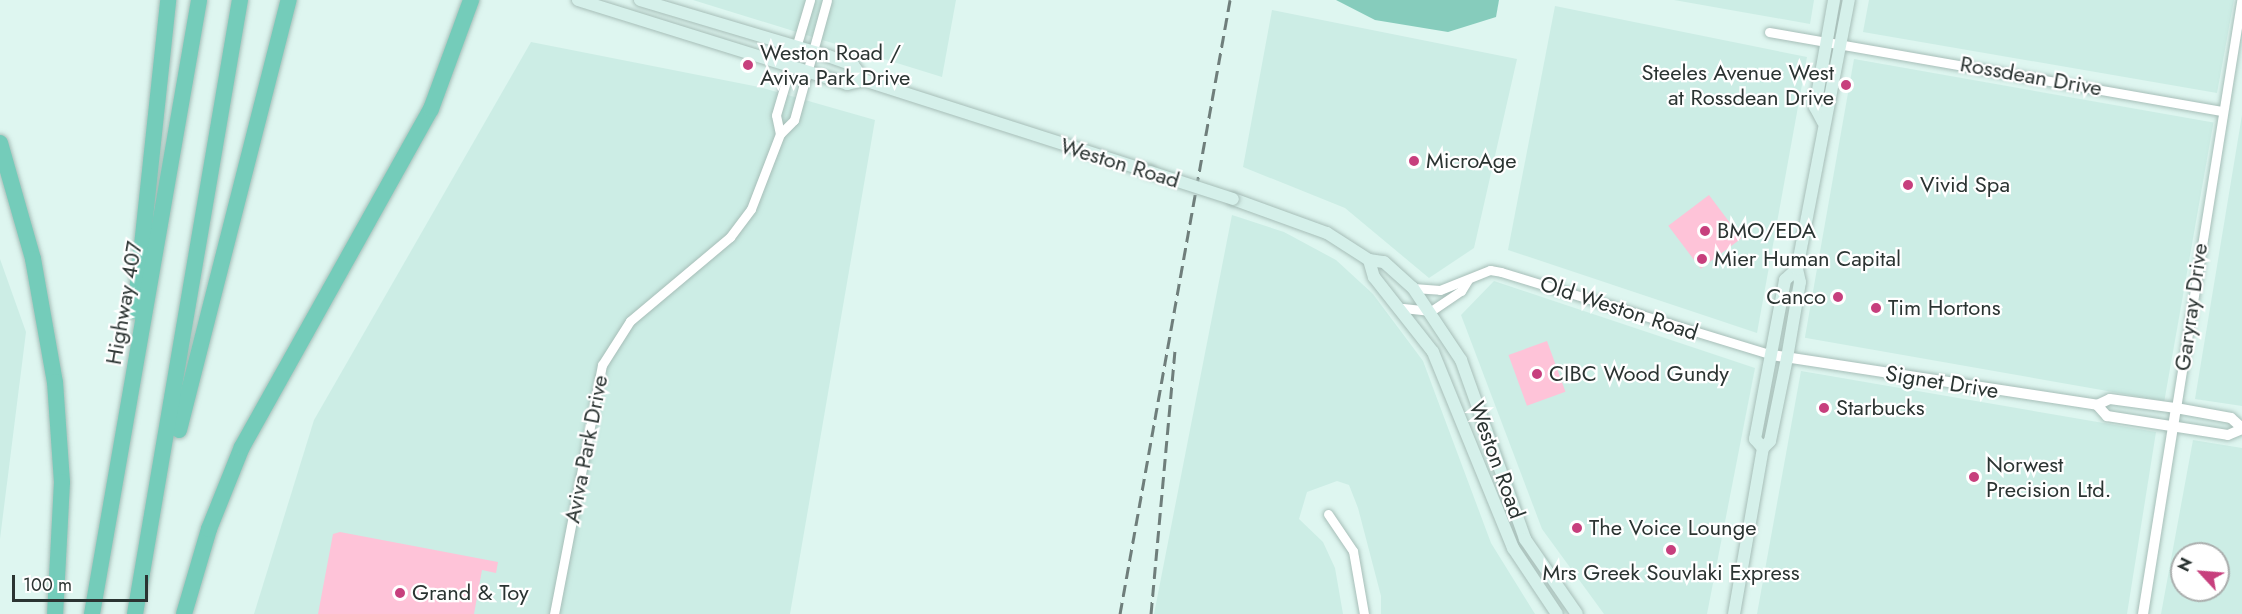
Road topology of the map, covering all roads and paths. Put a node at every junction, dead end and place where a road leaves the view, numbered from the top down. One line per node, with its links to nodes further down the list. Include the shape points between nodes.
1 (168, 0): 38 (highway)
2 (200, 0): 38 (highway, Highway 407)
3 (240, 0): 40 (highway)
4 (289, 0): 40 (highway)
5 (471, 0): 44 (highway, via 431,109 242,447 209,529)
6 (578, 0): 18 (main road, Weston Road)
7 (640, 0): 16 (main road, Weston Road)
8 (810, 0): 16 (street, Aviva Park Drive)
9 (827, 0): 17 (street, Aviva Park Drive)
10 (1834, 0): 14 (main road)
11 (1849, 0): 15 (main road)
12 (2241, 0): 21 (street, Garyray Drive)
13 (1769, 32): 14 (street, Rossdean Drive)
14 (1827, 42): 15 (street, Rossdean Drive); 22 (main road, via 1815,107)
15 (1841, 44): 21 (street, Rossdean Drive); 22 (main road)
16 (796, 45): 17 (main road, Weston Road); 18 (street, Aviva Park Drive)
17 (814, 52): 19 (street, Aviva Park Drive); 20 (main road, Weston Road, via 853,65)
18 (789, 64): 19 (main road, Weston Road); 23 (street, Aviva Park Drive, via 776,115)
19 (808, 70): 20 (main road, Weston Road, via 847,84); 23 (street, Aviva Park Drive, via 794,120)
20 (864, 80): 25 (main road, Weston Road, bridge, via 1233,199 1327,233)
21 (2220, 111): 34 (street, Garyray Drive)
22 (1823, 122): 26 (main road)
23 (780, 134): 45 (street, Aviva Park Drive, via 751,209 730,237 639,313 602,365)
24 (0, 143): 41 (highway, via 33,260 55,382 62,482)
25 (1368, 260): 28 (main road, Weston Road, via 1384,262); 29 (main road, Weston Road, via 1374,277)
26 (1797, 269): 31 (main road, via 1785,280); 32 (main road, via 1800,282)
27 (1468, 280): 28 (street, Old Weston Road, via 1440,290); 30 (street, via 1461,291); 31 (street, Old Weston Road, via 1501,272)
28 (1413, 288): 30 (main road, Weston Road)
29 (1403, 308): 30 (street); 47 (main road, Weston Road, via 1433,352 1513,548)
30 (1431, 311): 48 (main road, Weston Road, via 1461,360 1525,539)
31 (1772, 355): 32 (street, Signet Drive); 37 (main road, via 1755,439)
32 (1787, 358): 33 (street, Signet Drive); 37 (main road, via 1770,441)
33 (2097, 405): 34 (street, Signet Drive, via 2110,399); 35 (street, Signet Drive, via 2107,416)
34 (2176, 408): 35 (street, Garyray Drive); 36 (street, Signet Drive, via 2231,418)
35 (2173, 425): 36 (street, Signet Drive, via 2228,435); 50 (street, Garyray Drive)
36 (2242, 428)
37 (1763, 448): 49 (main road)
38 (116, 476): 42 (highway, Highway 407)
39 (1329, 514): 46 (street, via 1353,551)
40 (142, 574): 43 (highway)
41 (55, 614)
42 (92, 614)
43 (135, 614)
44 (184, 614)
45 (554, 614)
46 (1364, 614)
47 (1557, 614)
48 (1577, 614)
49 (1734, 614)
50 (2142, 614)

